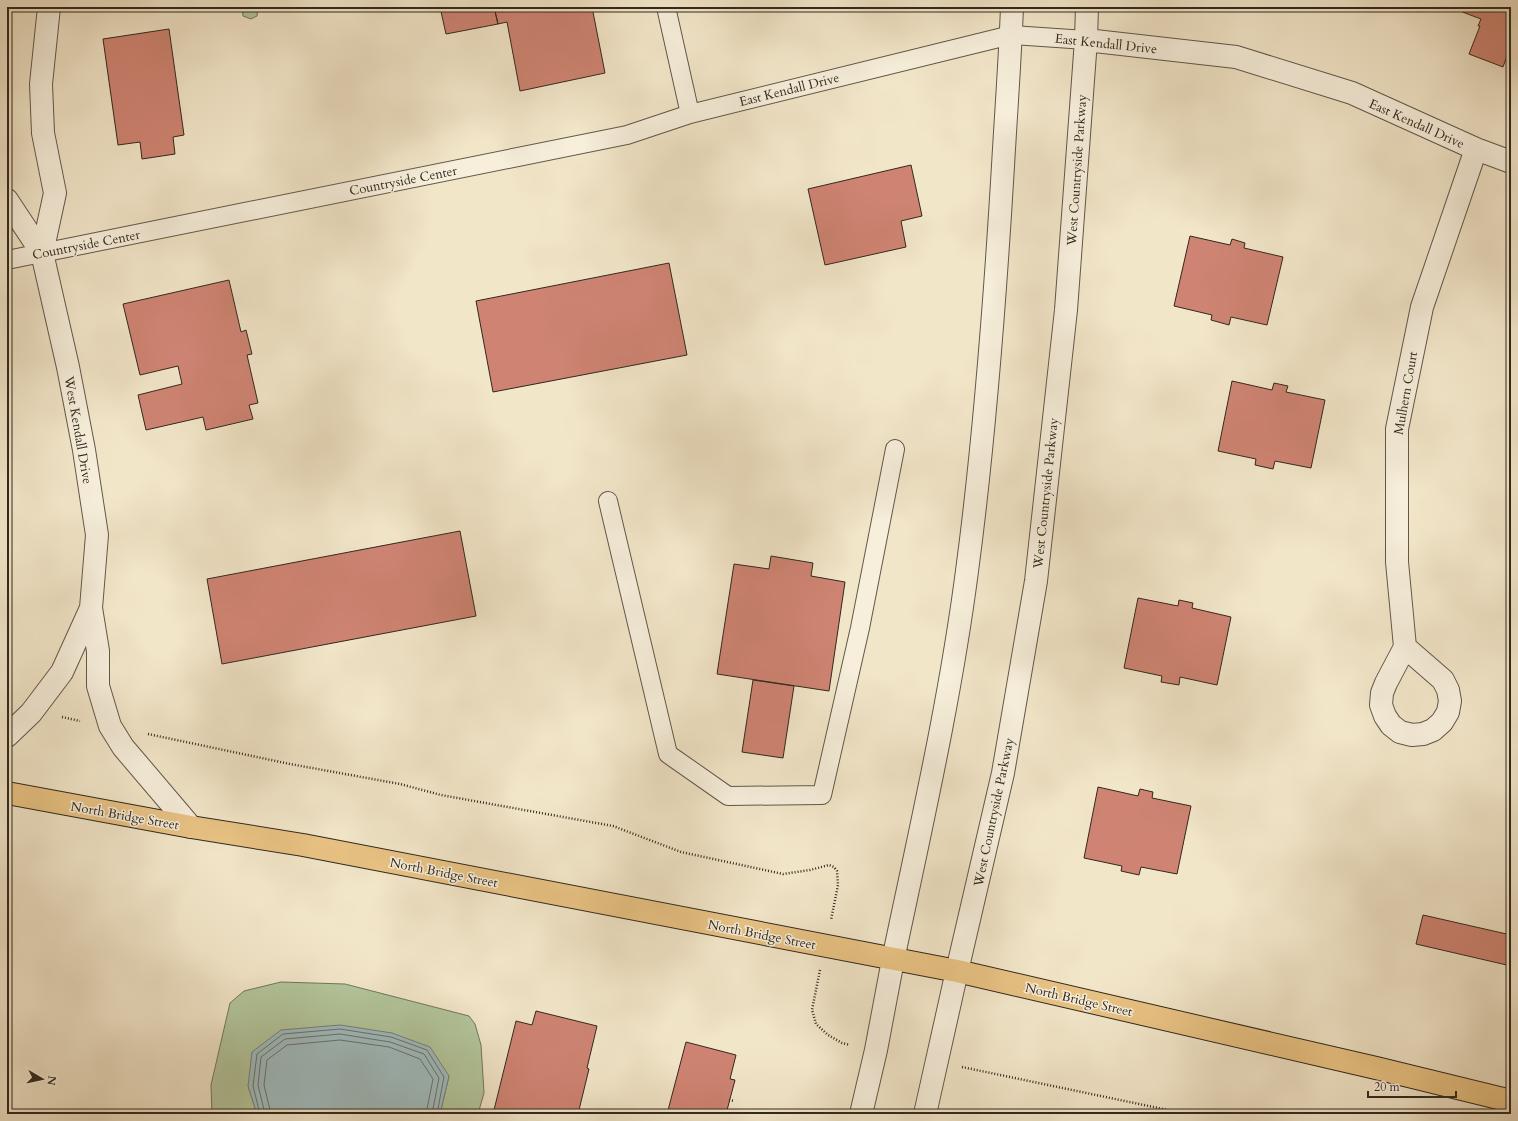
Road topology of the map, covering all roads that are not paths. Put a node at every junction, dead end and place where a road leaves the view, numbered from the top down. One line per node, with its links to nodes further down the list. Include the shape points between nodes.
1 (49, 7): 11 (street, West Kendall Drive, via 41,84 43,133 55,193)
2 (666, 7): 7 (lane)
3 (1012, 7): 5 (street)
4 (1086, 7): 6 (street, West Countryside Parkway)
5 (1011, 35): 6 (lane, East Kendall Drive); 7 (lane, East Kendall Drive); 20 (street, via 989,370 967,571 936,756)
6 (1086, 40): 8 (street, East Kendall Drive, via 1236,57 1352,93); 21 (street, West Countryside Parkway, via 1066,310 1036,581 1003,773)
7 (690, 114): 11 (lane, Countryside Center, via 627,135)
8 (1476, 149): 9 (street, East Kendall Drive); 16 (street, Mulhern Court, via 1422,307 1397,429 1397,562)
9 (1511, 162)
10 (7, 200): 11 (street, West Kendall Drive)
11 (42, 253): 12 (lane, Countryside Center); 15 (street, West Kendall Drive, via 68,367 97,535)
12 (7, 260)
13 (895, 449): 14 (lane, via 860,628 822,795 728,796 668,754)
14 (608, 501)
15 (91, 608): 17 (street, West Kendall Drive, via 62,672 31,713); 19 (street, West Kendall Drive, via 98,651 98,686 110,726 123,747)
16 (1405, 647)
17 (7, 736)
18 (7, 793): 19 (highway, North Bridge Street)
19 (191, 826): 20 (highway, North Bridge Street, via 303,845)
20 (893, 960): 21 (highway, North Bridge Street); 23 (street)
21 (957, 971): 22 (highway, North Bridge Street); 24 (street, West Countryside Parkway)
22 (1511, 1101)
23 (861, 1114)
24 (925, 1114)

